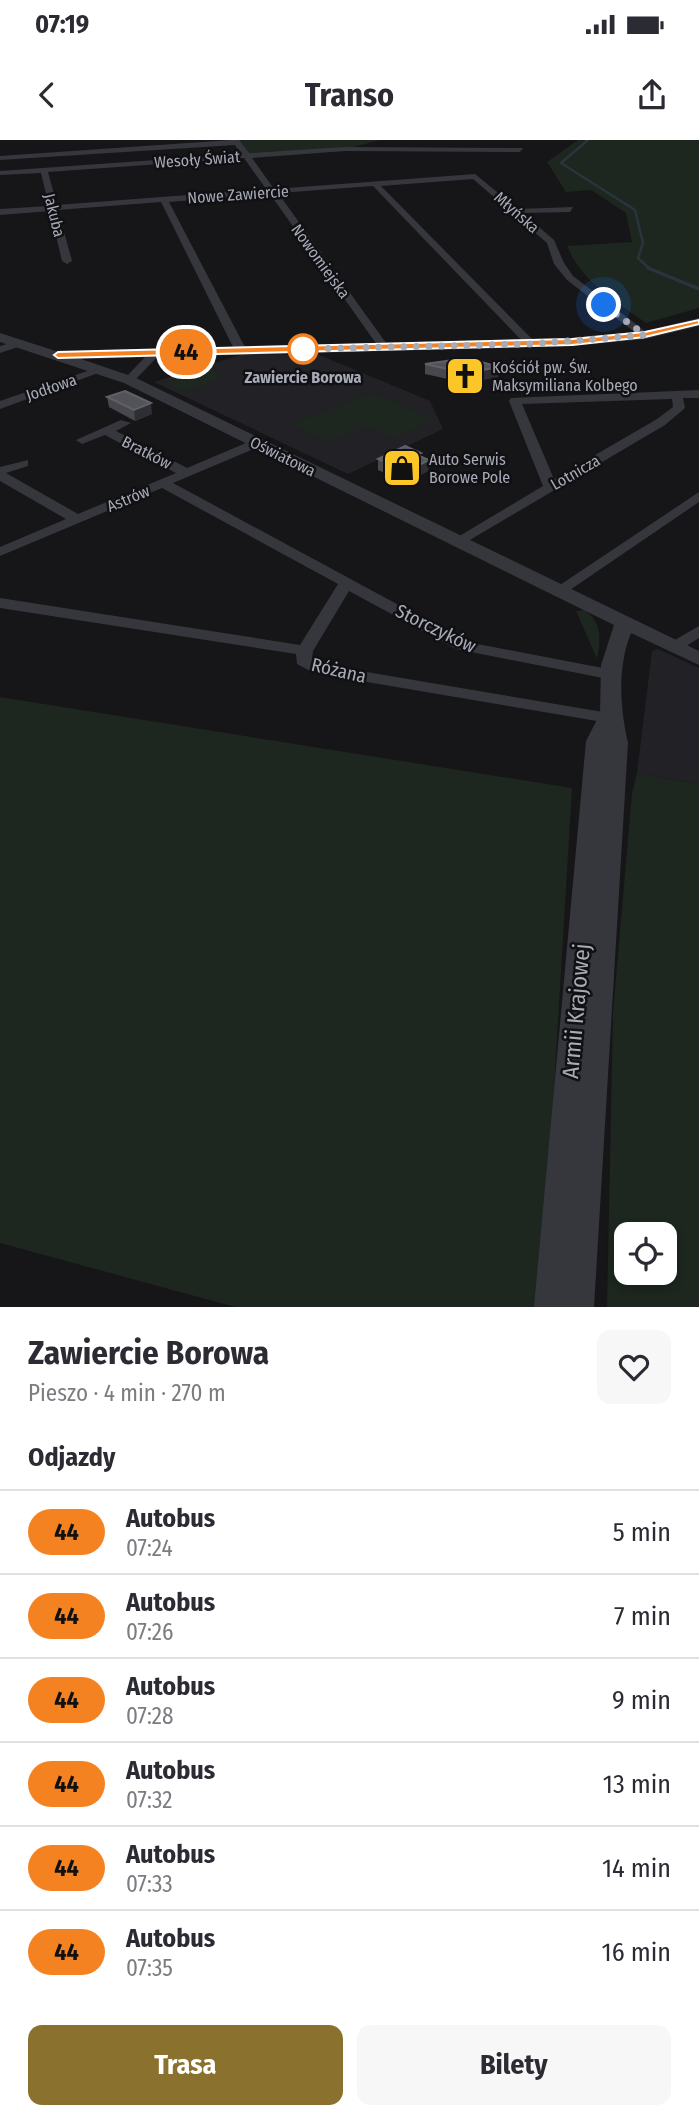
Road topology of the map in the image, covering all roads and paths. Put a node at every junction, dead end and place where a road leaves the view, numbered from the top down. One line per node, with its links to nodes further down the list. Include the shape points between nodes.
1 (384, 140): 3 (street)
2 (235, 141): 5 (street, Nowomiejska); 6 (street)
3 (345, 149): 4 (street, Wesoły Świat); 5 (street, Wesoły Świat)
4 (520, 150)
5 (247, 156): 7 (street, Wesoły Świat); 11 (street, Nowomiejska)
6 (0, 158)
7 (44, 170): 8 (street, Wesoły Świat); 13 (street, Jakuba)
8 (0, 173)
9 (475, 176): 10 (street, Nowe Zawiercie); 15 (street, Młyńska)
10 (375, 184): 11 (street, Nowe Zawiercie); 22 (street)
11 (271, 191): 12 (street, Nowe Zawiercie); 23 (street, Nowomiejska)
12 (164, 200): 13 (street, Nowe Zawiercie); 25 (street)
13 (53, 208): 16 (street, Nowe Zawiercie); 17 (street, Jakuba)
14 (570, 209): 15 (street)
15 (517, 211): 19 (street, Młyńska, via 551,242 570,278)
16 (0, 212)
17 (67, 261)
18 (699, 322): 19 (street)
19 (645, 335): 22 (street)
20 (0, 337): 21 (street, Oświatowa)
21 (20, 344): 24 (street); 27 (street, Oświatowa)
22 (531, 344): 23 (street)
23 (384, 347): 25 (street)
24 (0, 350)
25 (241, 351): 26 (street)
26 (156, 352): 27 (street); 29 (street)
27 (58, 355): 28 (street, Oświatowa)
28 (103, 369): 29 (street, Oświatowa); 32 (street, Jodłowa)
29 (129, 380): 36 (street, Oświatowa)
30 (699, 394): 31 (street)
31 (677, 395): 41 (street, Lotnicza, via 679,408 662,422); 41 (street, via 515,401)
32 (0, 405)
33 (125, 423): 34 (street, Bratków)
34 (106, 431): 35 (street, Bratków); 38 (street, Bratków)
35 (82, 440)
36 (257, 443): 38 (street, Astrów); 44 (street, Oświatowa)
37 (23, 463): 39 (street)
38 (187, 472): 40 (street, Astrów)
39 (0, 473): 43 (street)
40 (163, 483): 43 (street, Astrów); 46 (street, Storczyków)
41 (550, 487): 44 (street, Lotnicza)
42 (699, 496): 47 (street)
43 (76, 520): 45 (street, Astrów)
44 (458, 541): 47 (street, Oświatowa)
45 (0, 551)
46 (346, 583): 52 (street); 54 (street, Storczyków, via 462,646)
47 (559, 591): 49 (street, Oświatowa)
48 (0, 603): 52 (street, Różana)
49 (625, 624): 51 (street, Oświatowa); 54 (street, Armii Krajowej, via 614,643)
50 (699, 631): 51 (street)
51 (674, 647): 53 (street, Oświatowa)
52 (305, 651): 55 (street, Różana, via 303,661 314,668)
53 (699, 660)
54 (613, 675): 55 (street, Armii Krajowej)
55 (610, 718): 56 (street, Armii Krajowej, via 598,741); 57 (street, Armii Krajowej, via 616,743)
56 (552, 1307)
57 (576, 1307)

